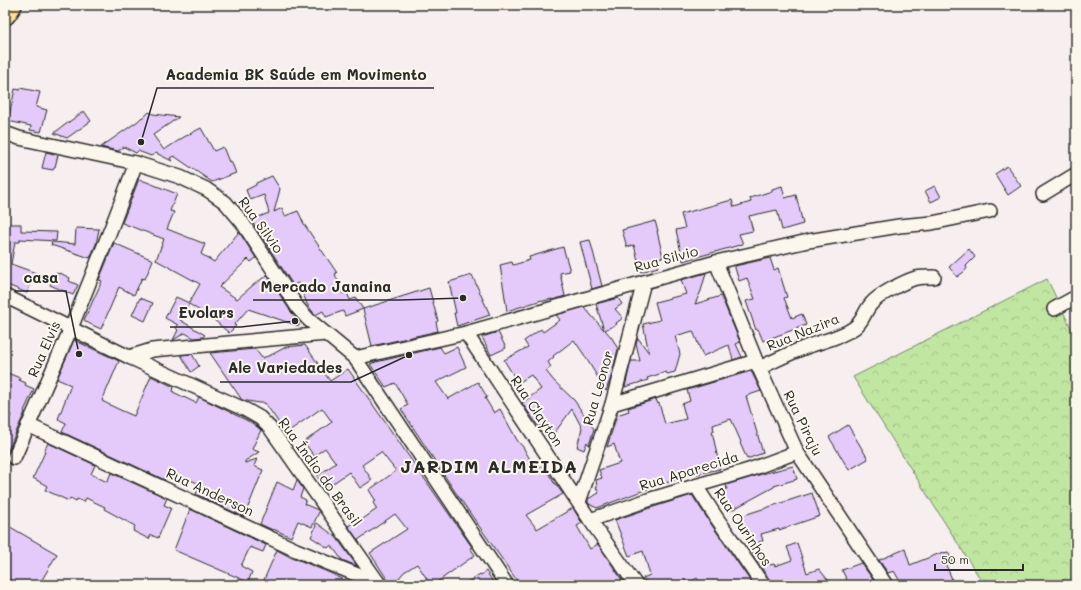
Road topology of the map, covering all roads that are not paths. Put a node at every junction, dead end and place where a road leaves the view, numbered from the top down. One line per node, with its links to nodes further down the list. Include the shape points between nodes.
1 (12, 5): 2 (main road)
2 (5, 14)
3 (5, 133): 4 (street, Rua Silvio)
4 (136, 163): 14 (street, Rua Elvis); 16 (street, Rua Silvio, via 180,177 226,202 298,308)
5 (1076, 174): 6 (street)
6 (1044, 194)
7 (990, 211): 8 (street, Rua Silvio, via 932,223 808,241)
8 (716, 262): 10 (street, Rua Silvio); 19 (street, Rua Piraju)
9 (934, 277): 19 (street, Rua Nazira, via 914,279 876,299 870,305 862,322 842,335)
10 (644, 282): 15 (street, Rua Silvio); 20 (street, Rua Leonor)
11 (5, 296): 14 (street, Rua Índio do Brasil)
12 (1076, 297): 13 (street)
13 (1054, 309)
14 (71, 328): 17 (street, Rua Índio do Brasil); 21 (street, Rua Elvis)
15 (466, 333): 18 (street, Rua Silvio); 25 (street, Rua Clayton)
16 (326, 334): 17 (street, via 152,350); 18 (street, Rua Silvio)
17 (129, 357): 27 (street, Rua Índio do Brasil, via 260,418 270,428)
18 (355, 358): 28 (street, Rua Silvio)
19 (757, 364): 20 (street, Rua Nazira); 22 (street, Rua Piraju)
20 (612, 404): 25 (street, Rua Leonor)
21 (28, 425): 23 (street, Rua Elvis); 27 (street, Rua Anderson, via 296,550)
22 (797, 452): 24 (street, Rua Aparecida); 31 (street, Rua Piraju)
23 (14, 458)
24 (696, 486): 26 (street, Rua Aparecida); 30 (street, Rua Ourinhos)
25 (578, 502): 26 (street, Rua Clayton)
26 (590, 520): 29 (street, Rua Clayton)
27 (380, 585)
28 (507, 585)
29 (636, 585)
30 (763, 585)
31 (886, 585)

